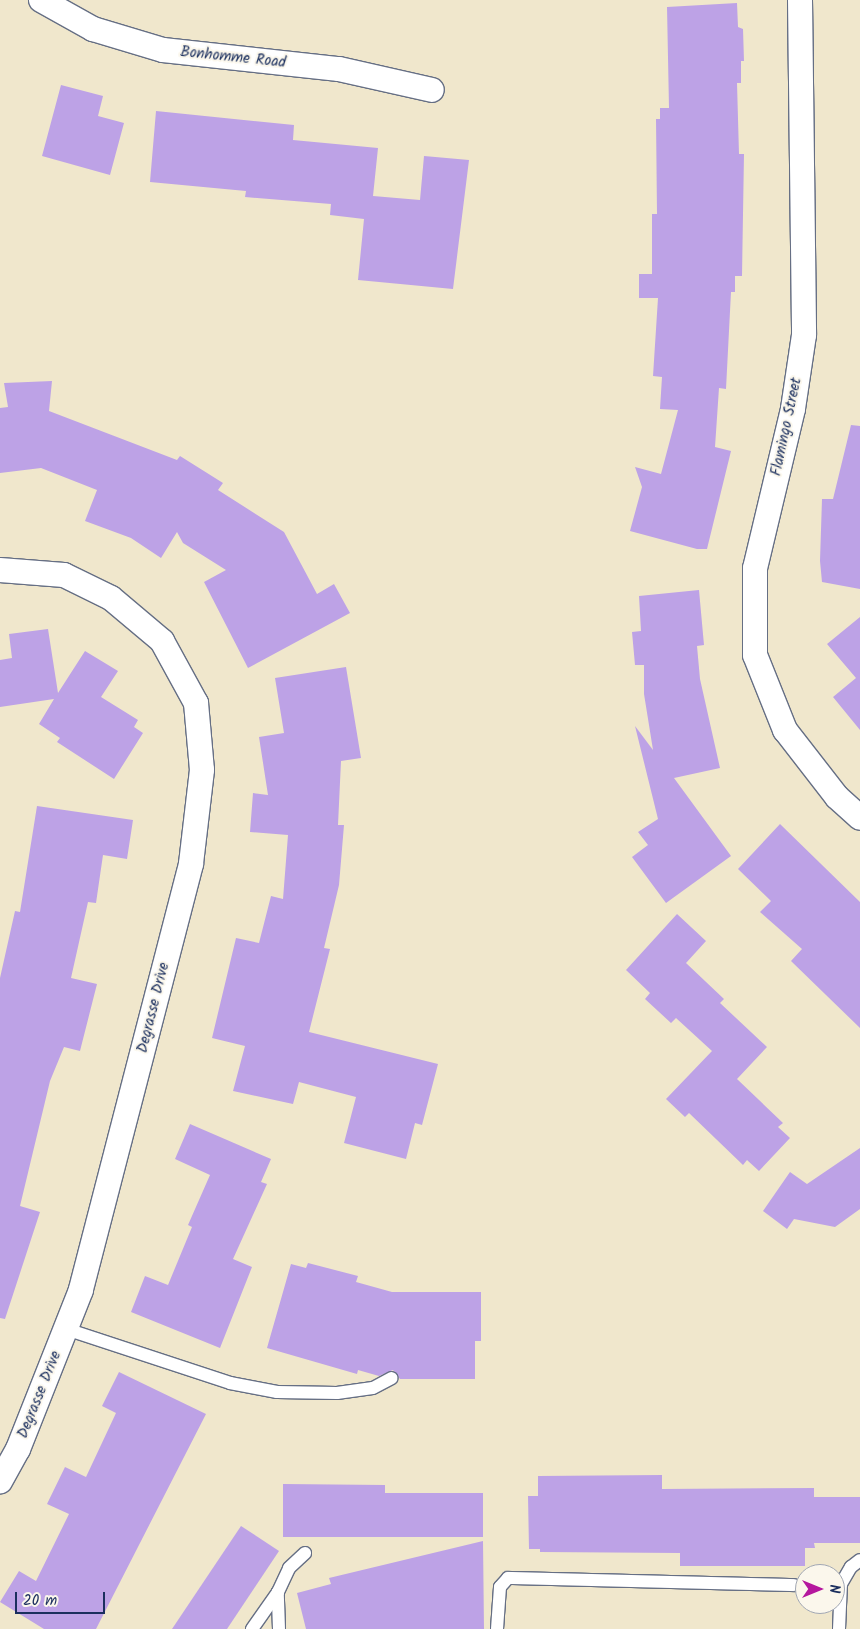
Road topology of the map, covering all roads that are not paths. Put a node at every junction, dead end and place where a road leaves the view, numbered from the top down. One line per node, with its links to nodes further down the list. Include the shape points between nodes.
1 (41, 0): 3 (street, Bonhomme Road, via 93,29 163,50 339,69)
2 (800, 0): 5 (street, Flamingo Street, via 804,335 793,408 755,568 755,655 785,730 837,797)
3 (432, 90)
4 (0, 570): 6 (street, Degrasse Drive, via 64,575 111,598 162,641 196,703 202,770 191,864 81,1290)
5 (860, 818)
6 (66, 1330): 7 (lane, via 230,1383 277,1392 337,1394 373,1388); 8 (street, Degrasse Drive, via 18,1449)
7 (392, 1378)
8 (0, 1482)
9 (305, 1553): 12 (lane, via 289,1568)
10 (860, 1560): 16 (lane, via 851,1567 841,1584)
11 (794, 1585): 15 (lane, via 508,1578 500,1587)
12 (278, 1592): 13 (lane); 14 (lane)
13 (252, 1629)
14 (279, 1629)
15 (497, 1629)
16 (840, 1629)

